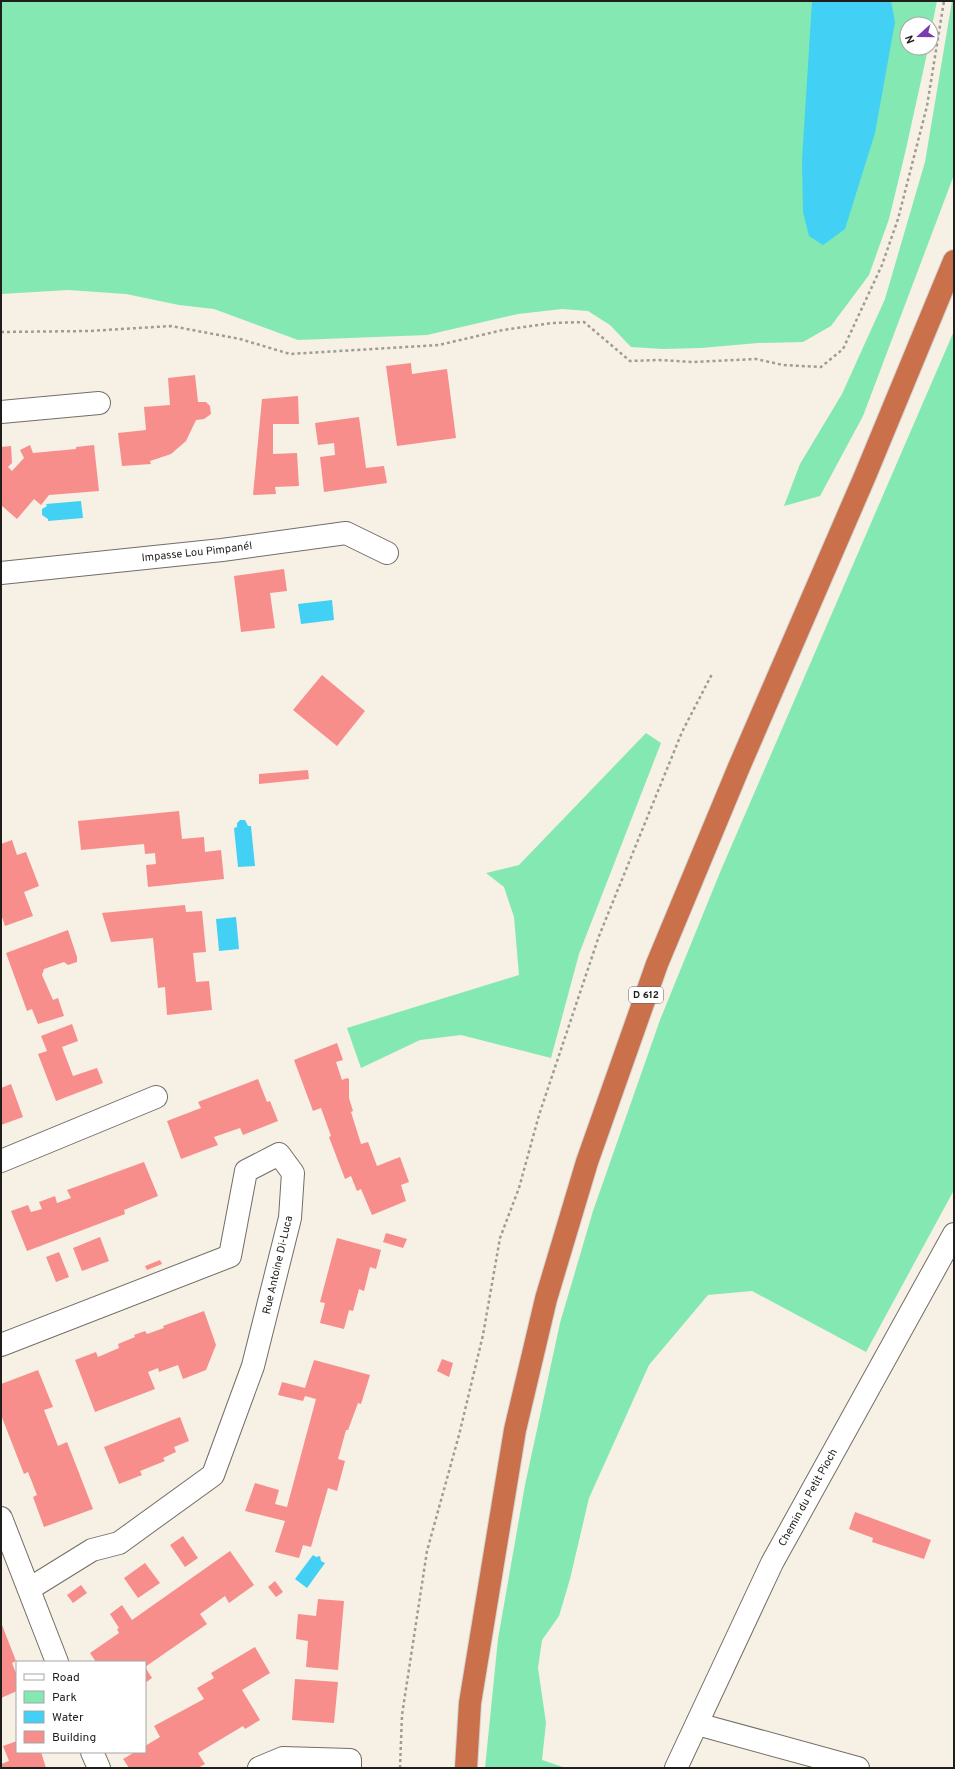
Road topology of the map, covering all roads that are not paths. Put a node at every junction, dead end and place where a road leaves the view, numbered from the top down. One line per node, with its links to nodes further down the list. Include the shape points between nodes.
1 (954, 261): 18 (highway, D 612, via 657,964 587,1162 546,1299 515,1430 470,1703)
2 (99, 403): 3 (street)
3 (1, 412)
4 (387, 553): 5 (street, Impasse Lou Pimpanél, via 346,533 222,550)
5 (1, 574)
6 (156, 1097): 7 (street)
7 (1, 1161)
8 (954, 1234): 13 (street, Chemin du Petit Pioch, via 772,1563)
9 (1, 1345): 11 (street, Rue Antoine Di-Luca, via 230,1256 246,1171 279,1154 293,1173 290,1218 253,1366 213,1475 119,1543 92,1550)
10 (1, 1518): 11 (street)
11 (29, 1589): 12 (street)
12 (57, 1661)
13 (697, 1724): 19 (street, Chemin du Petit Pioch); 20 (street)
14 (92, 1753): 16 (street)
15 (267, 1767): 17 (street, via 284,1758 350,1760)
16 (99, 1768)
17 (350, 1768)
18 (466, 1768)
19 (676, 1768)
20 (858, 1768)

